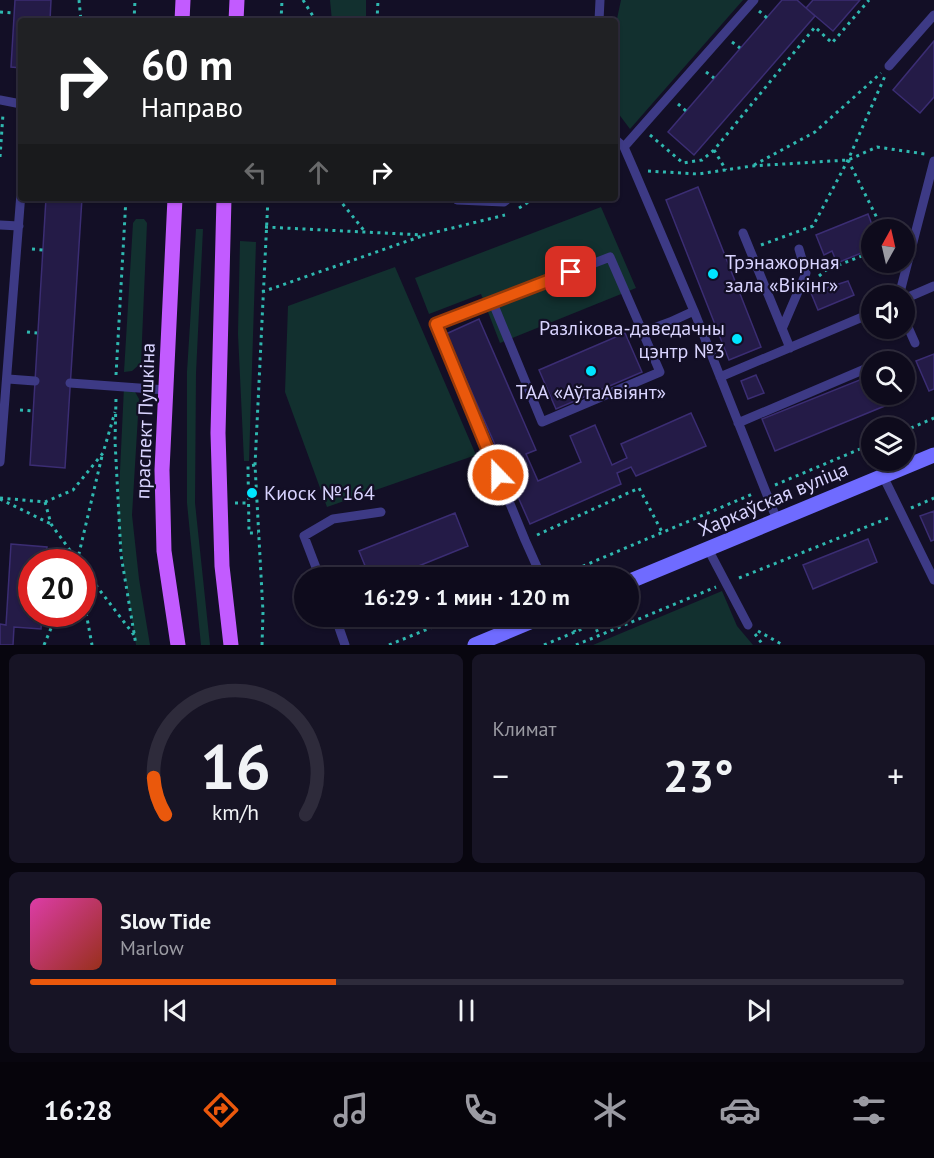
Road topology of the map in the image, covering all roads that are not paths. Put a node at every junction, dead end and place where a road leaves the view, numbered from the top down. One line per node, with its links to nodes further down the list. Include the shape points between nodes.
1 (183, 0): 6 (main road)
2 (237, 0): 7 (main road)
3 (600, 0): 8 (lane)
4 (759, 3): 13 (lane)
5 (934, 15): 9 (lane)
6 (182, 18)
7 (236, 18)
8 (599, 18)
9 (889, 66)
10 (2, 100): 11 (lane)
11 (18, 103)
12 (618, 142): 13 (lane)
13 (624, 147): 26 (lane)
14 (934, 161): 22 (lane)
15 (20, 201): 19 (lane)
16 (175, 201): 38 (main road, праспект Пушкіна)
17 (224, 201): 54 (main road, via 218,445 222,566)
18 (0, 225): 19 (lane)
19 (18, 226): 35 (lane)
20 (744, 233): 28 (lane)
21 (799, 249): 28 (lane, via 806,273)
22 (902, 285)
23 (934, 286): 24 (lane)
24 (915, 294)
25 (493, 303): 29 (lane, via 610,256); 29 (lane, via 542,422 660,372); 47 (lane, via 436,324)
26 (694, 311): 29 (lane); 34 (lane)
27 (861, 319): 32 (lane)
28 (782, 329): 32 (lane)
29 (643, 332)
30 (913, 339): 31 (lane)
31 (915, 343)
32 (790, 348): 34 (lane)
33 (861, 371): 39 (lane)
34 (720, 377): 39 (lane)
35 (8, 379): 36 (lane); 41 (lane)
36 (34, 381)
37 (70, 383): 38 (lane)
38 (166, 390): 53 (main road, праспект Пушкіна, via 162,470 164,551)
39 (738, 423): 44 (lane)
40 (934, 455): 42 (main road, Харкаўская вуліца)
41 (0, 462)
42 (883, 476): 44 (main road, Харкаўская вуліца); 49 (lane)
43 (381, 512): 46 (lane, via 333,519 304,536)
44 (777, 520): 45 (main road, Харкаўская вуліца)
45 (708, 549): 48 (main road, Харкаўская вуліца); 50 (lane)
46 (316, 567)
47 (537, 567)
48 (639, 577)
49 (934, 580)
50 (748, 625)
51 (339, 627): 55 (lane)
52 (518, 627): 56 (main road)
53 (178, 645)
54 (231, 645)
55 (345, 645)
56 (476, 645)

